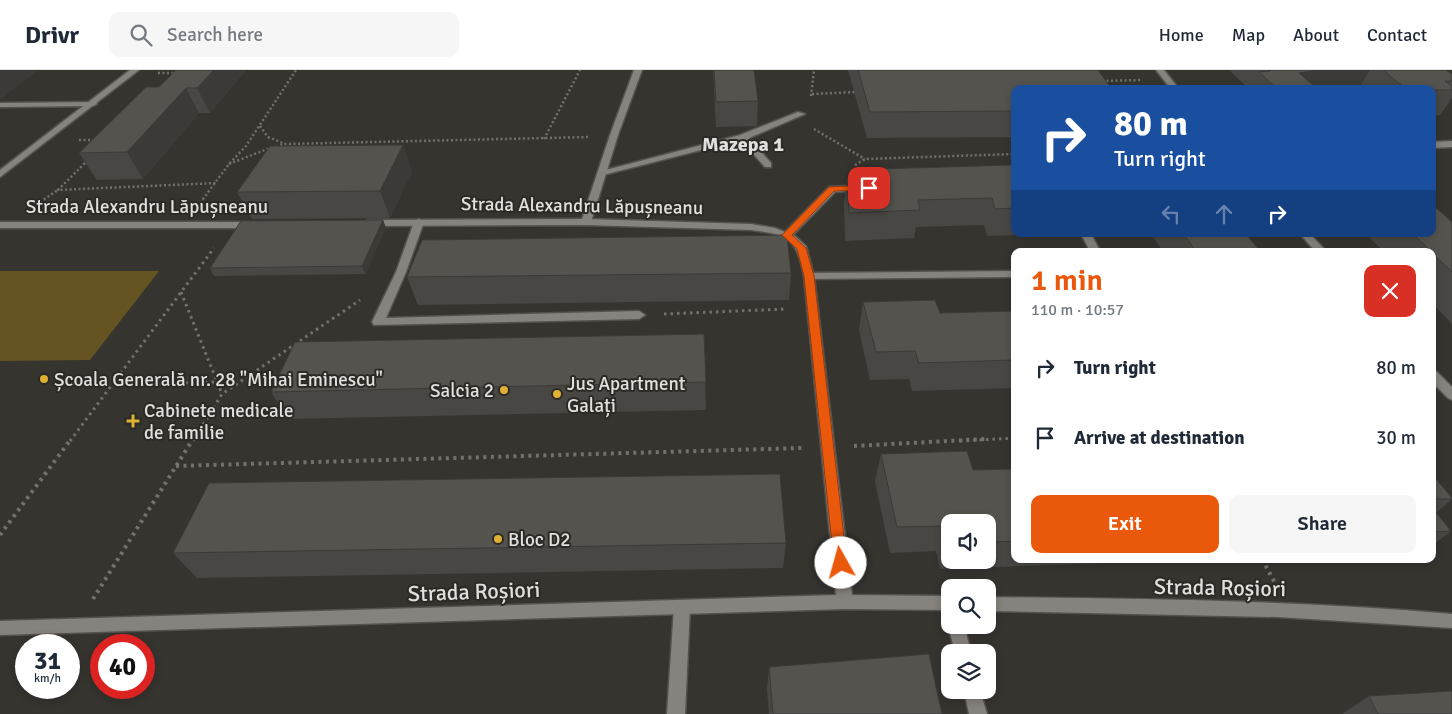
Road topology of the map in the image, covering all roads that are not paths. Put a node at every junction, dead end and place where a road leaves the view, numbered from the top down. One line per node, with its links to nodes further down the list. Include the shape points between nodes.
1 (135, 70): 6 (street)
2 (638, 70): 12 (street)
3 (1160, 70): 4 (street)
4 (1171, 85)
5 (0, 104): 6 (street)
6 (93, 104): 13 (street)
7 (801, 114): 8 (street)
8 (743, 137): 11 (street); 12 (street)
9 (1436, 144): 10 (street)
10 (1452, 144)
11 (768, 165)
12 (602, 172): 16 (street)
13 (0, 174)
14 (870, 188): 20 (street, via 832,189)
15 (419, 222): 16 (street, Strada Alexandru Lăpușneanu); 17 (street, Strada Alexandru Lăpușneanu); 25 (street, via 378,322)
16 (586, 222): 20 (street, Strada Alexandru Lăpușneanu, via 751,227)
17 (359, 223)
18 (0, 225): 19 (street, Strada Alexandru Lăpușneanu)
19 (260, 225)
20 (787, 235): 24 (street, via 802,248)
21 (1308, 237): 22 (street)
22 (1318, 248)
23 (1011, 274): 24 (street)
24 (809, 276): 28 (street)
25 (639, 315)
26 (1436, 378): 27 (street)
27 (1452, 395)
28 (845, 602): 29 (street, Strada Roșiori); 31 (street, Strada Roșiori)
29 (941, 603)
30 (996, 604): 32 (street, Strada Roșiori, via 1384,614)
31 (682, 607): 33 (street, Strada Roșiori); 35 (street)
32 (1452, 622)
33 (0, 628)
34 (974, 699): 36 (street)
35 (676, 714)
36 (978, 714)

